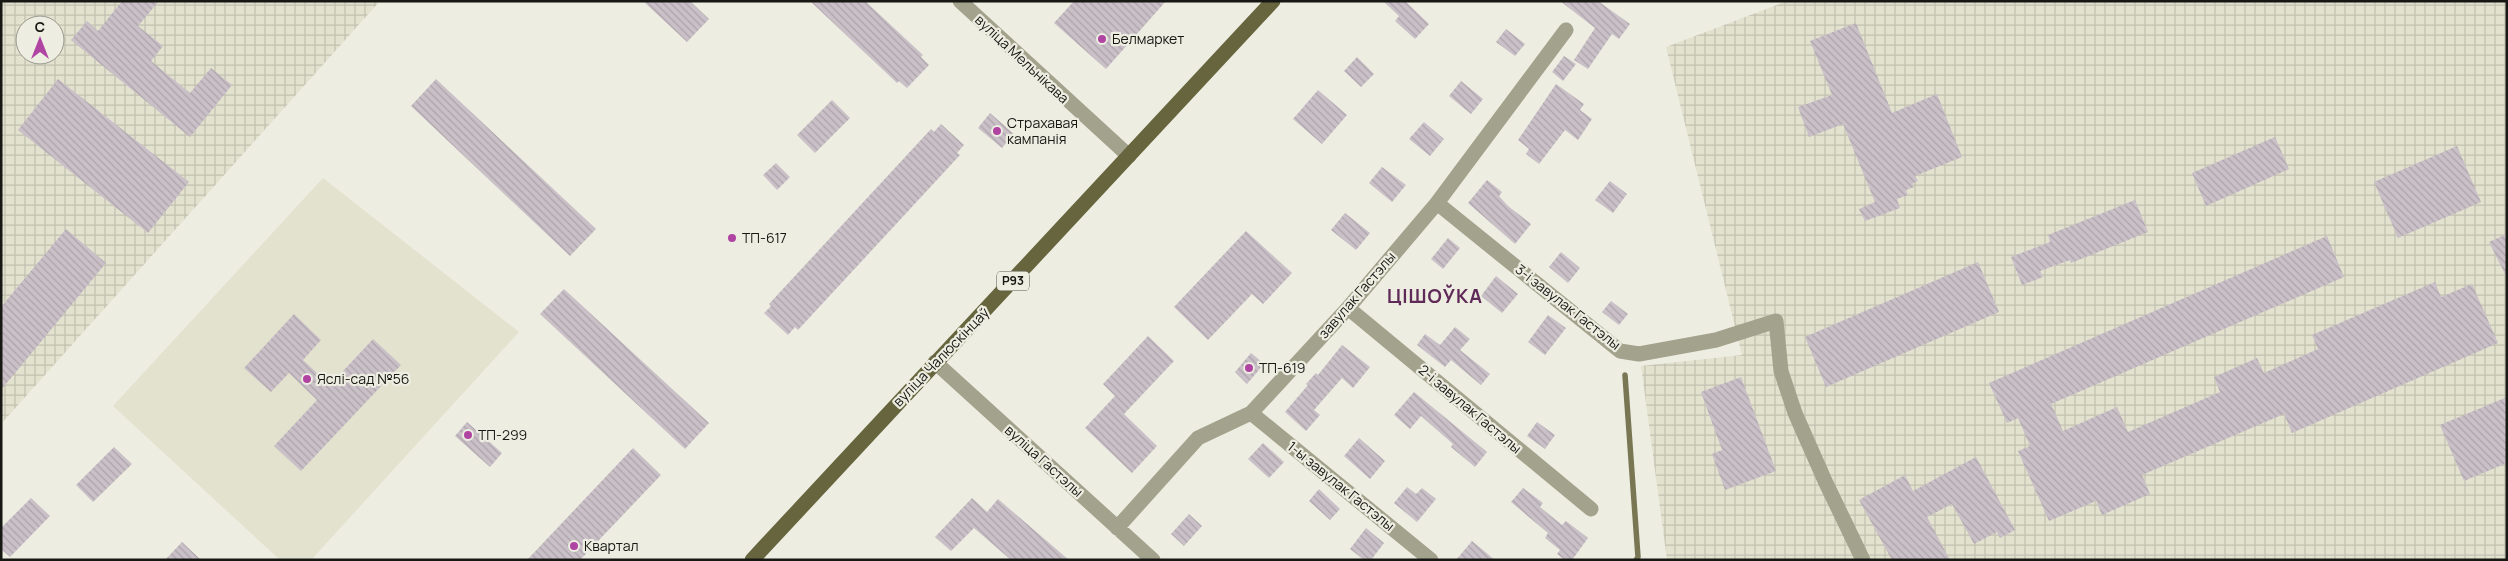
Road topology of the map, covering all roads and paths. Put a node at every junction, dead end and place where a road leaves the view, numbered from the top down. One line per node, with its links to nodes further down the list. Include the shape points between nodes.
1 (960, 1): 4 (street, вуліца Мельнікава)
2 (1274, 1): 4 (main road, вуліца Чалюскінцаў / Р93)
3 (1566, 30): 5 (street, завулак Гастэлы)
4 (1129, 156): 7 (main road, вуліца Чалюскінцаў / Р93)
5 (1437, 203): 6 (street, завулак Гастэлы); 14 (street, 3-і завулак Гастэлы, via 1620,351 1639,354 1716,340 1776,321 1781,371 1795,413)
6 (1348, 308): 8 (street, завулак Гастэлы); 9 (street, 2-і завулак Гастэлы)
7 (935, 362): 10 (street, вуліца Гастэлы); 11 (main road, вуліца Чалюскінцаў / Р93)
8 (1251, 413): 10 (street, завулак Гастэлы, via 1198,438); 13 (street, 1-ы завулак Гастэлы)
9 (1591, 509)
10 (1117, 528): 12 (street, вуліца Гастэлы)
11 (752, 560)
12 (1153, 560)
13 (1431, 560)
14 (1863, 560)

